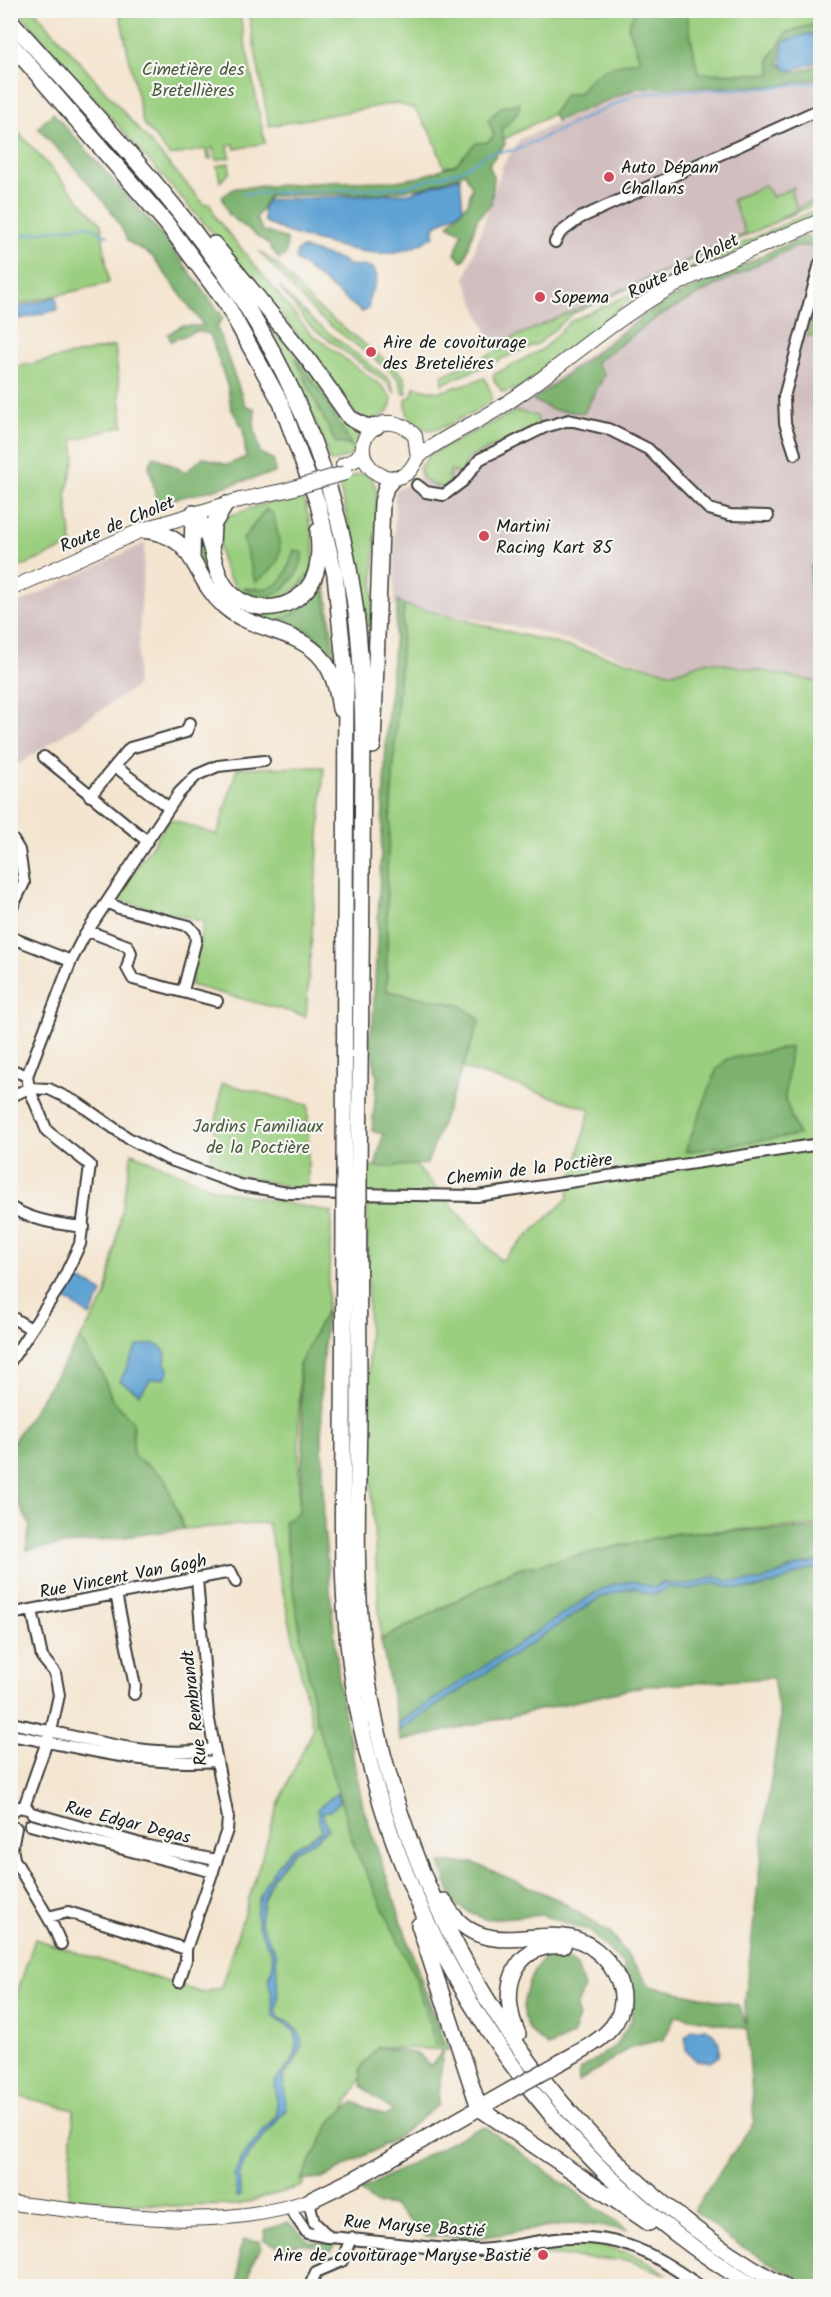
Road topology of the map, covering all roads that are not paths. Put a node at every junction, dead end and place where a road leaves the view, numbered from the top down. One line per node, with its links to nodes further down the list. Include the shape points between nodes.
1 (10, 20): 4 (highway)
2 (10, 43): 18 (highway, via 167,224 226,303 281,403)
3 (820, 109): 6 (street, via 580,218 560,232)
4 (137, 165): 8 (highway, via 243,277 350,418); 35 (highway, via 212,256 250,312 295,399 329,491 346,553 360,652)
5 (820, 221): 9 (main road, Route de Cholet, via 650,299 513,399)
6 (555, 242)
7 (820, 263): 12 (street, via 784,397 785,423)
8 (376, 427): 10 (main road, via 398,423); 11 (main road, via 368,434)
9 (449, 435): 10 (main road, Route de Cholet, via 430,439); 13 (main road, Route de Cholet)
10 (415, 436): 13 (main road)
11 (363, 450): 14 (main road, Route de Cholet); 15 (main road)
12 (795, 454)
13 (416, 462): 16 (main road); 17 (street)
14 (344, 469): 15 (main road, Route de Cholet); 19 (main road, Route de Cholet, bridge)
15 (372, 470): 16 (main road, via 381,476)
16 (397, 477): 17 (street); 35 (highway, via 386,487 382,502 372,783)
17 (417, 485): 21 (street, via 426,492 444,495 463,481 480,459 568,420 608,429 639,443 670,468 701,503 717,513)
18 (314, 493): 23 (highway, via 319,549 316,573 302,596 288,604 258,607 233,595 217,573); 28 (highway, via 333,566 340,614)
19 (233, 502): 20 (main road, Route de Cholet); 23 (highway, via 213,525)
20 (193, 513): 22 (main road, Route de Cholet); 23 (highway); 24 (highway)
21 (768, 516)
22 (142, 530): 24 (highway, via 174,538); 25 (main road, Route de Cholet)
23 (211, 547)
24 (192, 558): 28 (highway, via 205,585 226,608 304,644 327,665 337,693)
25 (10, 589)
26 (190, 723): 30 (street, via 186,732 130,748)
27 (44, 757): 31 (street)
28 (348, 759): 48 (highway)
29 (264, 761): 32 (street, via 218,766 196,775)
30 (116, 767): 31 (street); 32 (street)
31 (90, 796): 34 (street)
32 (169, 808): 34 (street)
33 (13, 840): 37 (street, via 19,850 24,884)
34 (147, 841): 36 (street)
35 (362, 862): 48 (highway)
36 (106, 902): 38 (street); 41 (street, via 189,926 196,940)
37 (10, 911)
38 (88, 931): 40 (street); 41 (street, via 128,946 127,968 133,979)
39 (10, 937): 40 (street)
40 (71, 961): 44 (street)
41 (183, 991): 42 (street)
42 (217, 1001)
43 (10, 1069): 44 (street)
44 (27, 1076): 45 (street)
45 (29, 1088): 46 (street); 47 (street, Chemin de la Poctière, via 62,1094 142,1147 197,1171 240,1185 288,1193 477,1196); 51 (street, via 50,1137 90,1166)
46 (10, 1096)
47 (820, 1144)
48 (352, 1174): 50 (highway, bridge)
49 (10, 1207): 51 (street, via 49,1223)
50 (351, 1207): 70 (highway, via 360,1616 378,1728); 72 (highway, via 342,1521 346,1619 370,1763)
51 (84, 1227): 53 (street, via 60,1286)
52 (10, 1316): 53 (street)
53 (31, 1329): 54 (street)
54 (10, 1362)
55 (197, 1579): 56 (street, Rue Vincent Van Gogh, via 231,1572); 57 (street, Rue Vincent Van Gogh); 65 (street, Rue Rembrandt)
56 (236, 1582)
57 (117, 1594): 58 (street, Rue Vincent Van Gogh); 60 (street)
58 (32, 1610): 59 (street, Rue Vincent Van Gogh); 62 (street, via 42,1657 55,1673 59,1695)
59 (10, 1614)
60 (134, 1694)
61 (10, 1723): 62 (street)
62 (49, 1730): 64 (street); 65 (street, via 131,1749)
63 (10, 1735): 64 (street)
64 (45, 1743): 66 (street, via 149,1761); 68 (street)
65 (213, 1749): 66 (street, Rue Rembrandt)
66 (216, 1761): 71 (street, Rue Rembrandt, via 228,1818)
67 (10, 1813): 68 (street, via 15,1808)
68 (28, 1815): 69 (street, via 24,1829); 71 (street, Rue Edgar Degas)
69 (13, 1826): 73 (street, via 14,1859)
70 (409, 1838): 77 (highway, via 450,1911 469,1929 496,1938 568,1937 589,1945 608,1961 620,1987 620,2009 614,2024); 78 (highway, via 464,1961)
71 (215, 1866): 75 (street, Rue Rembrandt)
72 (410, 1881): 79 (highway, via 418,1921); 85 (highway, via 435,1938 468,1997 540,2100 610,2177)
73 (48, 1917): 74 (street); 75 (street, via 68,1912)
74 (61, 1944)
75 (186, 1949): 76 (street, Rue Rembrandt)
76 (179, 1982)
77 (592, 2043): 78 (highway, via 605,2026 613,2000 612,1986 600,1964 587,1953 566,1946 542,1948 528,1956 512,1978 509,2009); 79 (highway, bridge)
78 (546, 2083): 91 (highway, via 614,2160 686,2223)
79 (479, 2108): 80 (highway); 85 (highway, via 640,2218)
80 (309, 2201): 82 (main road); 83 (street, Rue Maryse Bastié, via 314,2222)
81 (10, 2204): 82 (main road, via 212,2220)
82 (289, 2208): 83 (street, Rue Maryse Bastié, via 307,2233)
83 (328, 2237): 84 (street, Rue Maryse Bastié)
84 (351, 2238): 86 (street, Rue Maryse Bastié, via 470,2250 566,2238 602,2239 644,2250); 87 (street, via 342,2261 316,2272)
85 (709, 2258): 90 (highway)
86 (687, 2278): 88 (street); 89 (street, Rue Maryse Bastié)
87 (310, 2286)
88 (678, 2286)
89 (700, 2286)
90 (753, 2286)
91 (784, 2286)

